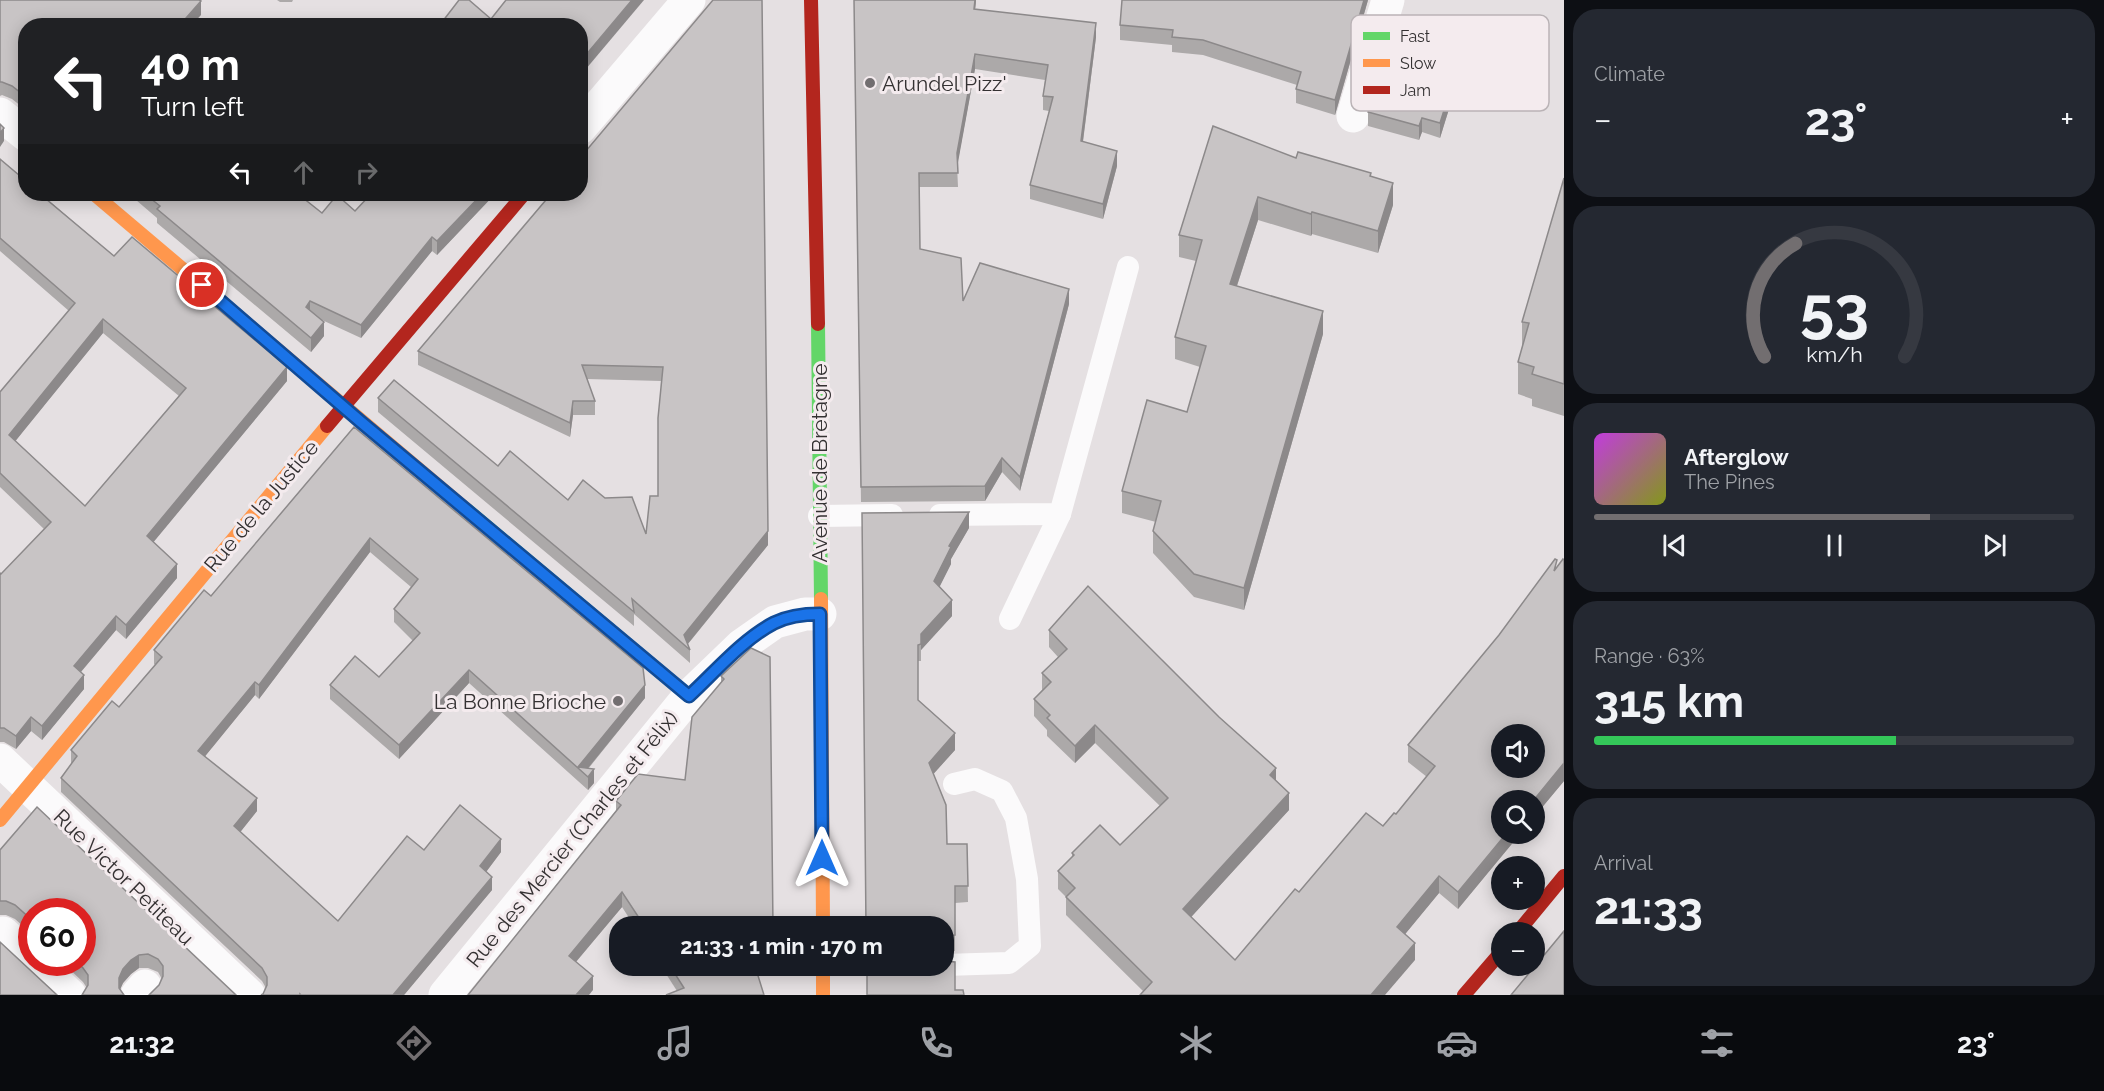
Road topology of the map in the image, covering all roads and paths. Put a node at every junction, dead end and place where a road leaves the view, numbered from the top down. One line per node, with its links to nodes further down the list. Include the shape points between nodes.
1 (689, 0): 8 (street)
2 (811, 0): 15 (street, Avenue de Bretagne)
3 (1388, 0): 4 (street)
4 (1384, 15)
5 (1355, 111): 7 (street)
6 (0, 114): 9 (street)
7 (1353, 117)
8 (588, 119)
9 (18, 129)
10 (102, 201): 13 (street)
11 (518, 201): 13 (street, Rue de la Justice)
12 (1128, 267): 14 (lane)
13 (344, 405): 18 (street); 21 (street, Rue de la Justice)
14 (1060, 513): 15 (lane); 17 (lane)
15 (819, 516): 16 (street, Avenue de Bretagne)
16 (820, 614): 18 (street, Rue des Mercier (Charles et Félix), via 775,622 742,645); 24 (street, Avenue de Bretagne)
17 (1010, 619)
18 (689, 696): 35 (street, Rue des Mercier (Charles et Félix))
19 (0, 760): 21 (street, Rue Victor Petiteau)
20 (954, 784): 28 (lane, via 975,779 1002,791 1016,818 1026,879 1030,946 1009,963)
21 (28, 786): 22 (street, Rue de la Justice); 34 (street, Rue Victor Petiteau, via 180,946)
22 (0, 820)
23 (1564, 876): 25 (street)
24 (823, 916)
25 (1526, 922)
26 (3, 933): 27 (street)
27 (18, 946)
28 (954, 965)
29 (1491, 965): 32 (street)
30 (50, 976): 33 (street)
31 (823, 976): 36 (street)
32 (1470, 993)
33 (70, 995)
34 (249, 995)
35 (445, 995)
36 (823, 995)

